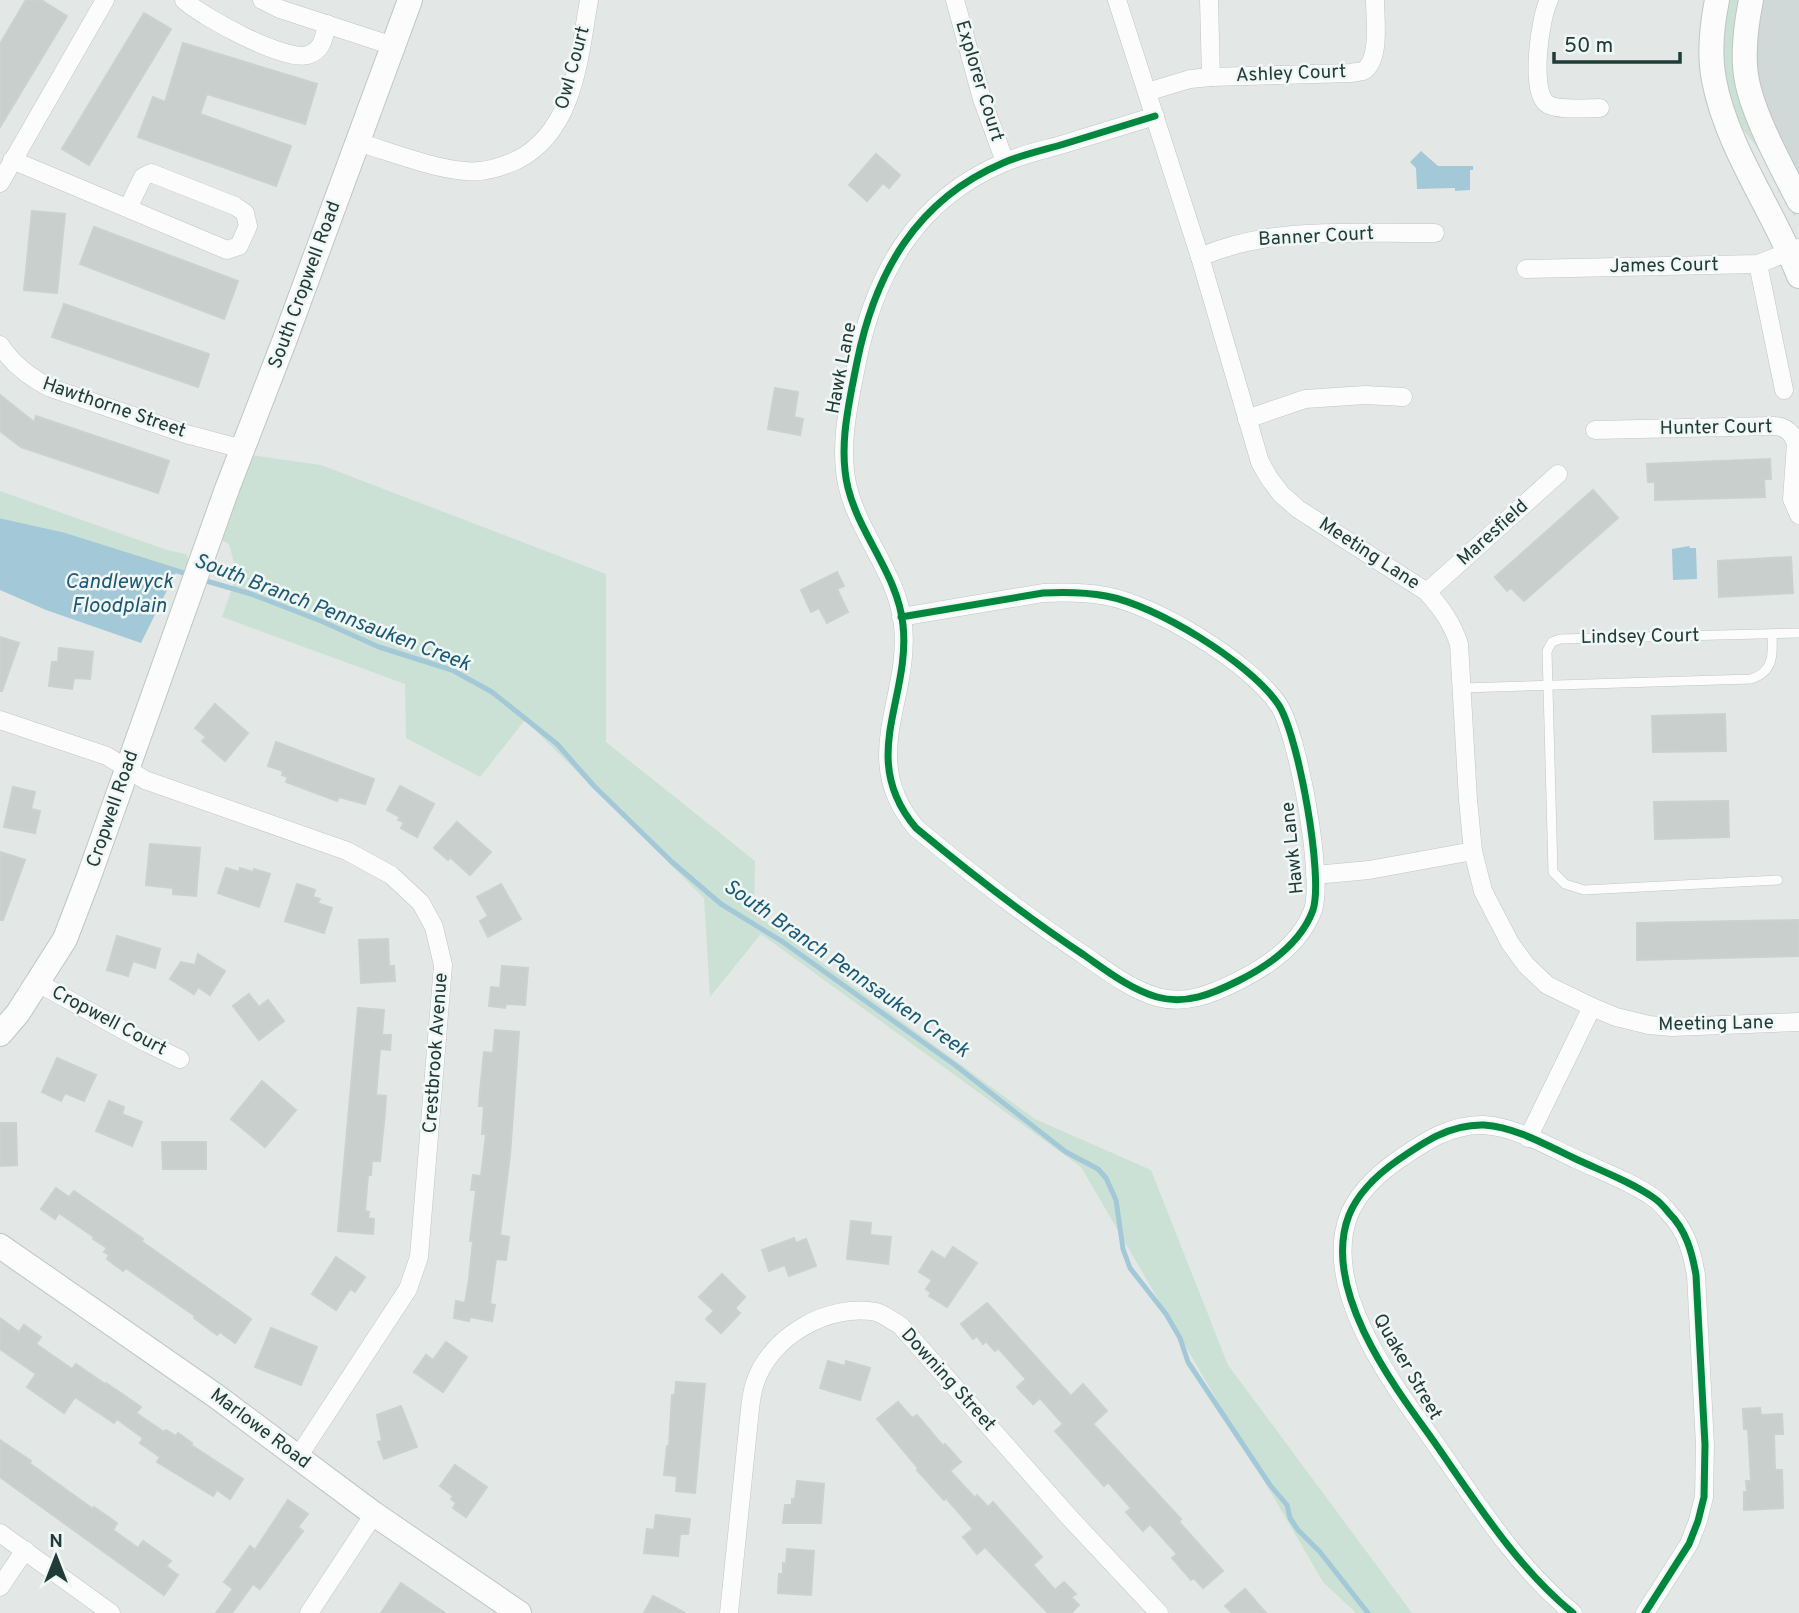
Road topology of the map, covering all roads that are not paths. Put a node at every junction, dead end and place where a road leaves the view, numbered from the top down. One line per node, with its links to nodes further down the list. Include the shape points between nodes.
1 (105, 0): 20 (street)
2 (184, 0): 13 (street, via 215,23 293,55 316,51 323,44)
3 (262, 0): 13 (street)
4 (410, 0): 14 (street, South Cropwell Road)
5 (589, 0): 19 (street, Owl Court, via 564,111 553,130 522,157 485,172 466,172)
6 (955, 0): 21 (street, Explorer Court)
7 (1117, 0): 16 (street, Meeting Lane)
8 (1209, 0): 15 (street, Ashley Court)
9 (1375, 0): 15 (street, Ashley Court, via 1374,51 1363,71)
10 (1549, 0): 17 (street, via 1540,32 1541,96 1554,107)
11 (1717, 0): 27 (street, via 1712,54 1718,99)
12 (1751, 0): 23 (street, via 1747,80)
13 (327, 24): 14 (street)
14 (393, 46): 19 (street, South Cropwell Road)
15 (1211, 76): 16 (street, Ashley Court)
16 (1147, 92): 18 (street, Meeting Lane)
17 (1600, 107)
18 (1155, 116): 21 (street, Hawk Lane); 26 (street, Meeting Lane)
19 (356, 142): 35 (street, South Cropwell Road)
20 (12, 160): 22 (street); 24 (street)
21 (1005, 162): 40 (street, Hawk Lane, via 945,197 912,233 885,272 862,341 844,465 856,511 893,588)
22 (0, 184)
23 (1799, 201)
24 (128, 208): 24 (street, via 227,250 239,246 248,226 246,213 235,206 151,173 144,177)
25 (1435, 233): 26 (street, Banner Court, via 1266,237)
26 (1200, 257): 33 (street, Meeting Lane)
27 (1796, 259): 28 (street, James Court)
28 (1758, 264): 29 (street, James Court); 31 (street, Hunter Court)
29 (1526, 269)
30 (0, 345): 35 (street, Hawthorne Street, via 17,366 51,388)
31 (1784, 390)
32 (1403, 397): 33 (street, via 1305,399)
33 (1247, 419): 39 (street, Meeting Lane, via 1260,462 1280,494)
34 (1595, 430): 37 (street, Hunter Court, via 1785,428 1796,444 1793,499)
35 (243, 449): 38 (street, South Cropwell Road)
36 (1558, 474): 39 (street, Maresfield)
37 (1799, 515)
38 (198, 569): 46 (street, Cropwell Road)
39 (1427, 592): 44 (street, Meeting Lane, via 1453,627)
40 (901, 617): 48 (street, Hawk Lane, via 1065,592 1107,596 1166,619 1238,664 1279,706 1294,743); 48 (street, Hawk Lane, via 903,646 888,753 894,793 903,813 1017,909 1119,979 1157,997 1177,1000 1214,993 1241,980 1282,952 1307,923)
41 (1799, 633): 42 (lane, Lindsey Court)
42 (1772, 634): 43 (lane, via 1770,664 1751,678); 43 (lane, Lindsey Court, via 1559,639 1547,651)
43 (1548, 684): 44 (lane); 49 (lane, Lindsey Court, via 1553,872 1565,884 1584,890)
44 (1462, 688): 47 (street, Meeting Lane)
45 (0, 720): 46 (street, Crestbrook Avenue, via 107,756)
46 (127, 768): 50 (street, Cropwell Road, via 65,939); 57 (street, Crestbrook Avenue, via 145,780 347,851 391,876 421,903 434,927 443,965 419,1257 408,1289)
47 (1474, 851): 48 (street, Hawk Lane); 51 (street, Meeting Lane, via 1488,902 1525,965 1548,985)
48 (1315, 875)
49 (1778, 880)
50 (38, 982): 53 (street, Cropwell Road); 54 (street, Cropwell Court)
51 (1592, 1007): 52 (street, Meeting Lane, via 1616,1017 1672,1027); 55 (street)
52 (1799, 1022)
53 (0, 1034)
54 (180, 1059)
55 (1528, 1138): 67 (street, Quaker Street, via 1485,1125 1447,1130 1429,1139 1376,1177 1361,1195 1349,1214 1342,1260 1364,1330 1404,1401 1533,1575); 68 (street, Quaker Street, via 1656,1199 1671,1214 1692,1252 1698,1298 1704,1497 1689,1544)
56 (0, 1246): 57 (street, Marlowe Road)
57 (298, 1457): 58 (street, Marlowe Road)
58 (374, 1514): 63 (street); 64 (street, Marlowe Road)
59 (0, 1533): 60 (street)
60 (24, 1550): 61 (street); 62 (street)
61 (0, 1587)
62 (111, 1613)
63 (309, 1613)
64 (519, 1613)
65 (729, 1613): 66 (street, Downing Street, via 755,1381 790,1335 817,1320 851,1310 878,1313 900,1325)
66 (1160, 1613)
67 (1573, 1613)
68 (1645, 1613)

